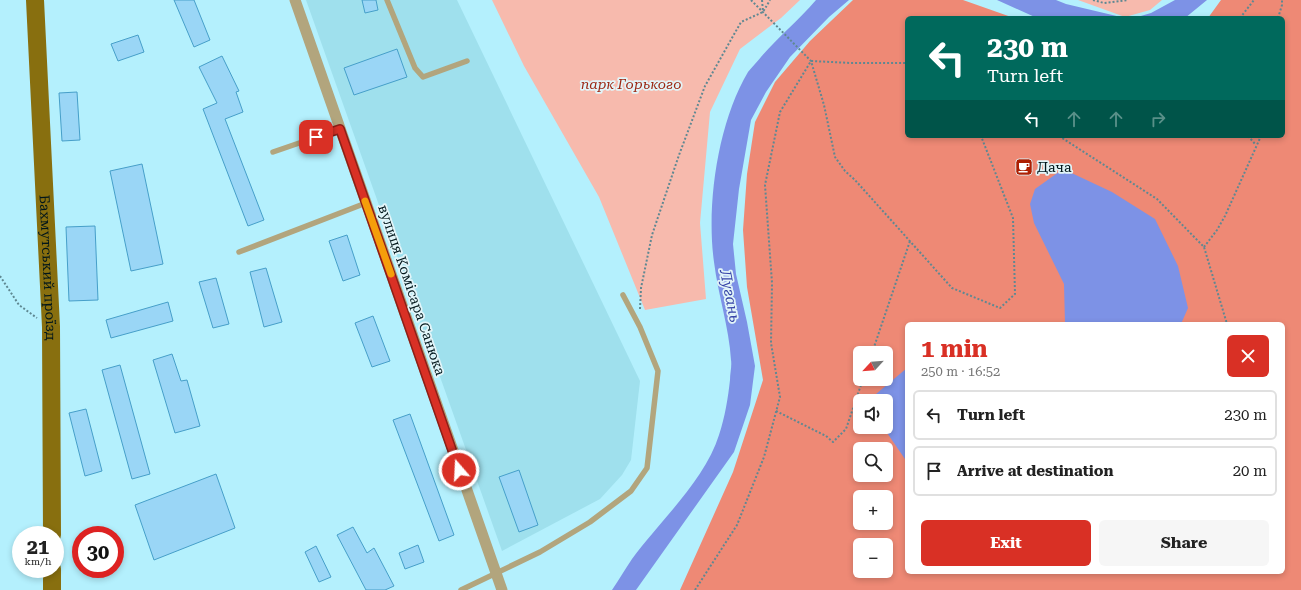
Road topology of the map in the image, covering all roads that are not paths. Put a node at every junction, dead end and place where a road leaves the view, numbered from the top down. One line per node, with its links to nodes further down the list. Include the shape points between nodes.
1 (35, 0): 10 (main road, Бахмутський проїзд, via 52,327)
2 (295, 0): 5 (street, вулиця Комісара Санюка)
3 (386, 0): 4 (lane, via 415,68 423,77)
4 (467, 61)
5 (340, 129): 6 (lane); 7 (street, вулиця Комісара Санюка)
6 (273, 152)
7 (366, 203): 8 (lane); 11 (street, вулиця Комісара Санюка)
8 (239, 252)
9 (623, 295): 11 (lane, via 640,327 658,371 647,468 631,491 590,522 540,552)
10 (52, 526)
11 (495, 573): 14 (lane); 15 (street, вулиця Комісара Санюка)
12 (52, 578): 13 (main road)
13 (52, 590)
14 (461, 590)
15 (502, 590)

